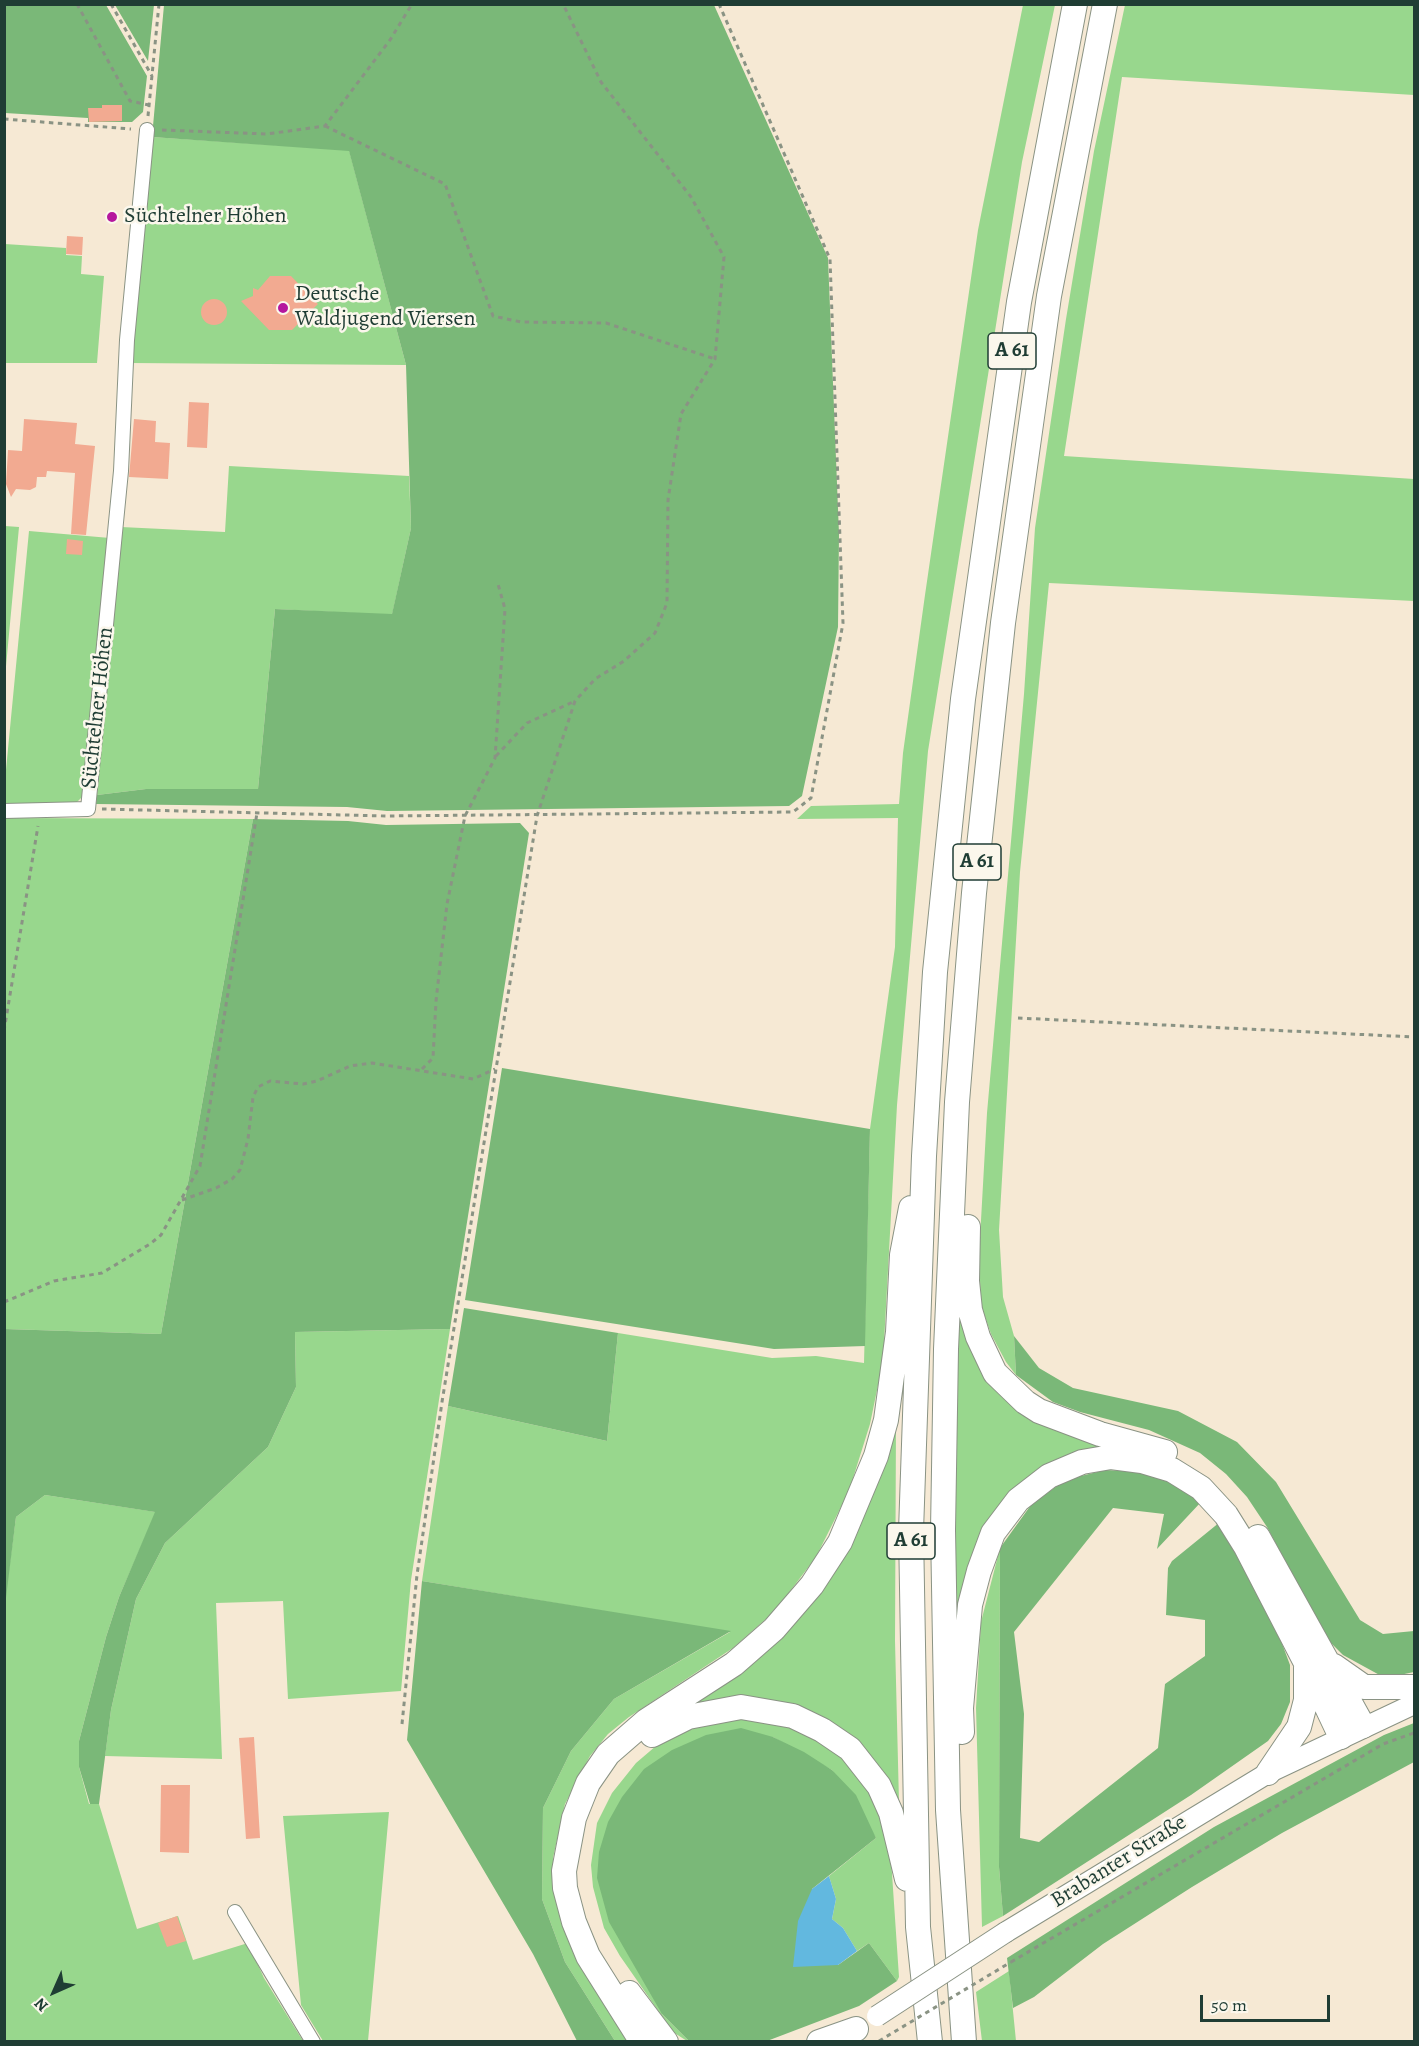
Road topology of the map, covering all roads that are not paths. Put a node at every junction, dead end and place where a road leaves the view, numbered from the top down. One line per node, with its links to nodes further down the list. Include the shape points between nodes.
1 (1075, 4): 6 (highway, A 61, via 1019,302 963,699 935,972)
2 (1106, 4): 5 (highway, A 61, via 1049,296 1003,623 975,882)
3 (147, 130): 4 (street, Süchtelner Höhen, via 127,340 121,471 88,809)
4 (4, 811)
5 (957, 1102): 7 (highway, via 968,1213 970,1310 995,1373 1039,1411 1168,1453 1211,1480 1259,1539); 13 (highway, A 61, via 943,1530)
6 (924, 1156): 15 (highway, A 61, via 910,1531); 18 (highway, via 904,1242 898,1332 886,1420 876,1456 840,1542 812,1585 774,1629 734,1664 646,1721 608,1754 588,1784 574,1818 564,1870 574,1922 588,1956)
7 (1317, 1662): 8 (highway, via 1364,1687); 10 (highway); 11 (highway); 12 (highway, via 1299,1727); 13 (highway, via 1237,1531 1201,1488 1172,1470 1142,1461 1111,1457 1065,1468 1018,1500 993,1533 985,1551 970,1605 961,1708 962,1767)
8 (1414, 1687)
9 (1414, 1704): 10 (main road, Brabanter Straße)
10 (1363, 1726): 11 (main road, Brabanter Straße)
11 (1341, 1737): 12 (main road, Brabanter Straße)
12 (1268, 1773): 16 (main road, Brabanter Straße, bridge, via 1006,1932)
13 (948, 1810): 22 (highway, A 61)
14 (235, 1912): 17 (street)
15 (918, 1927): 19 (highway, via 886,1801 872,1775 850,1749 811,1724 760,1708 722,1709 673,1723 629,1752 602,1788 586,1823 579,1871 586,1917 600,1948); 21 (highway, A 61)
16 (846, 2035): 20 (highway)
17 (313, 2042)
18 (642, 2042)
19 (666, 2042)
20 (819, 2042)
21 (930, 2042)
22 (963, 2042)

